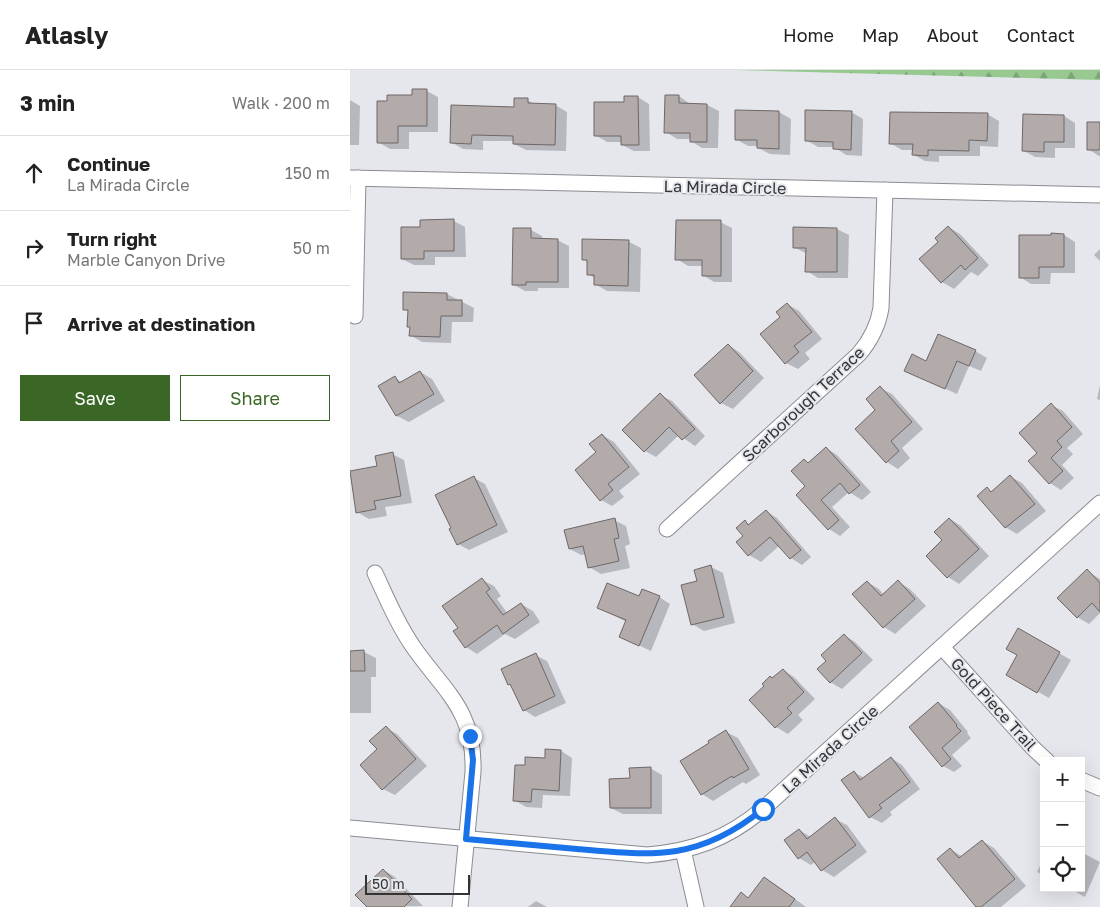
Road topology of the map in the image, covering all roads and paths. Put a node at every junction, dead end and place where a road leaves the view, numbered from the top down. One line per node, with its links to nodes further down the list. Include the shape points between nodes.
1 (354, 178): 2 (street, La Mirada Circle); 4 (street)
2 (885, 190): 3 (street, La Mirada Circle); 6 (street, Scarborough Terrace, via 881,308 872,337 859,354)
3 (1100, 195)
4 (355, 316)
5 (1097, 512): 8 (street, La Mirada Circle)
6 (667, 529)
7 (375, 573): 13 (street, via 397,620 456,703 467,724 473,760)
8 (942, 647): 9 (street, Gold Piece Trail); 14 (street, La Mirada Circle, via 746,823 704,845)
9 (1043, 757)
10 (1085, 782): 11 (street)
11 (1100, 788)
12 (350, 828): 13 (street, La Mirada Circle)
13 (466, 839): 14 (street, La Mirada Circle, via 635,854); 15 (street)
14 (683, 850): 16 (street)
15 (460, 907)
16 (696, 907)

